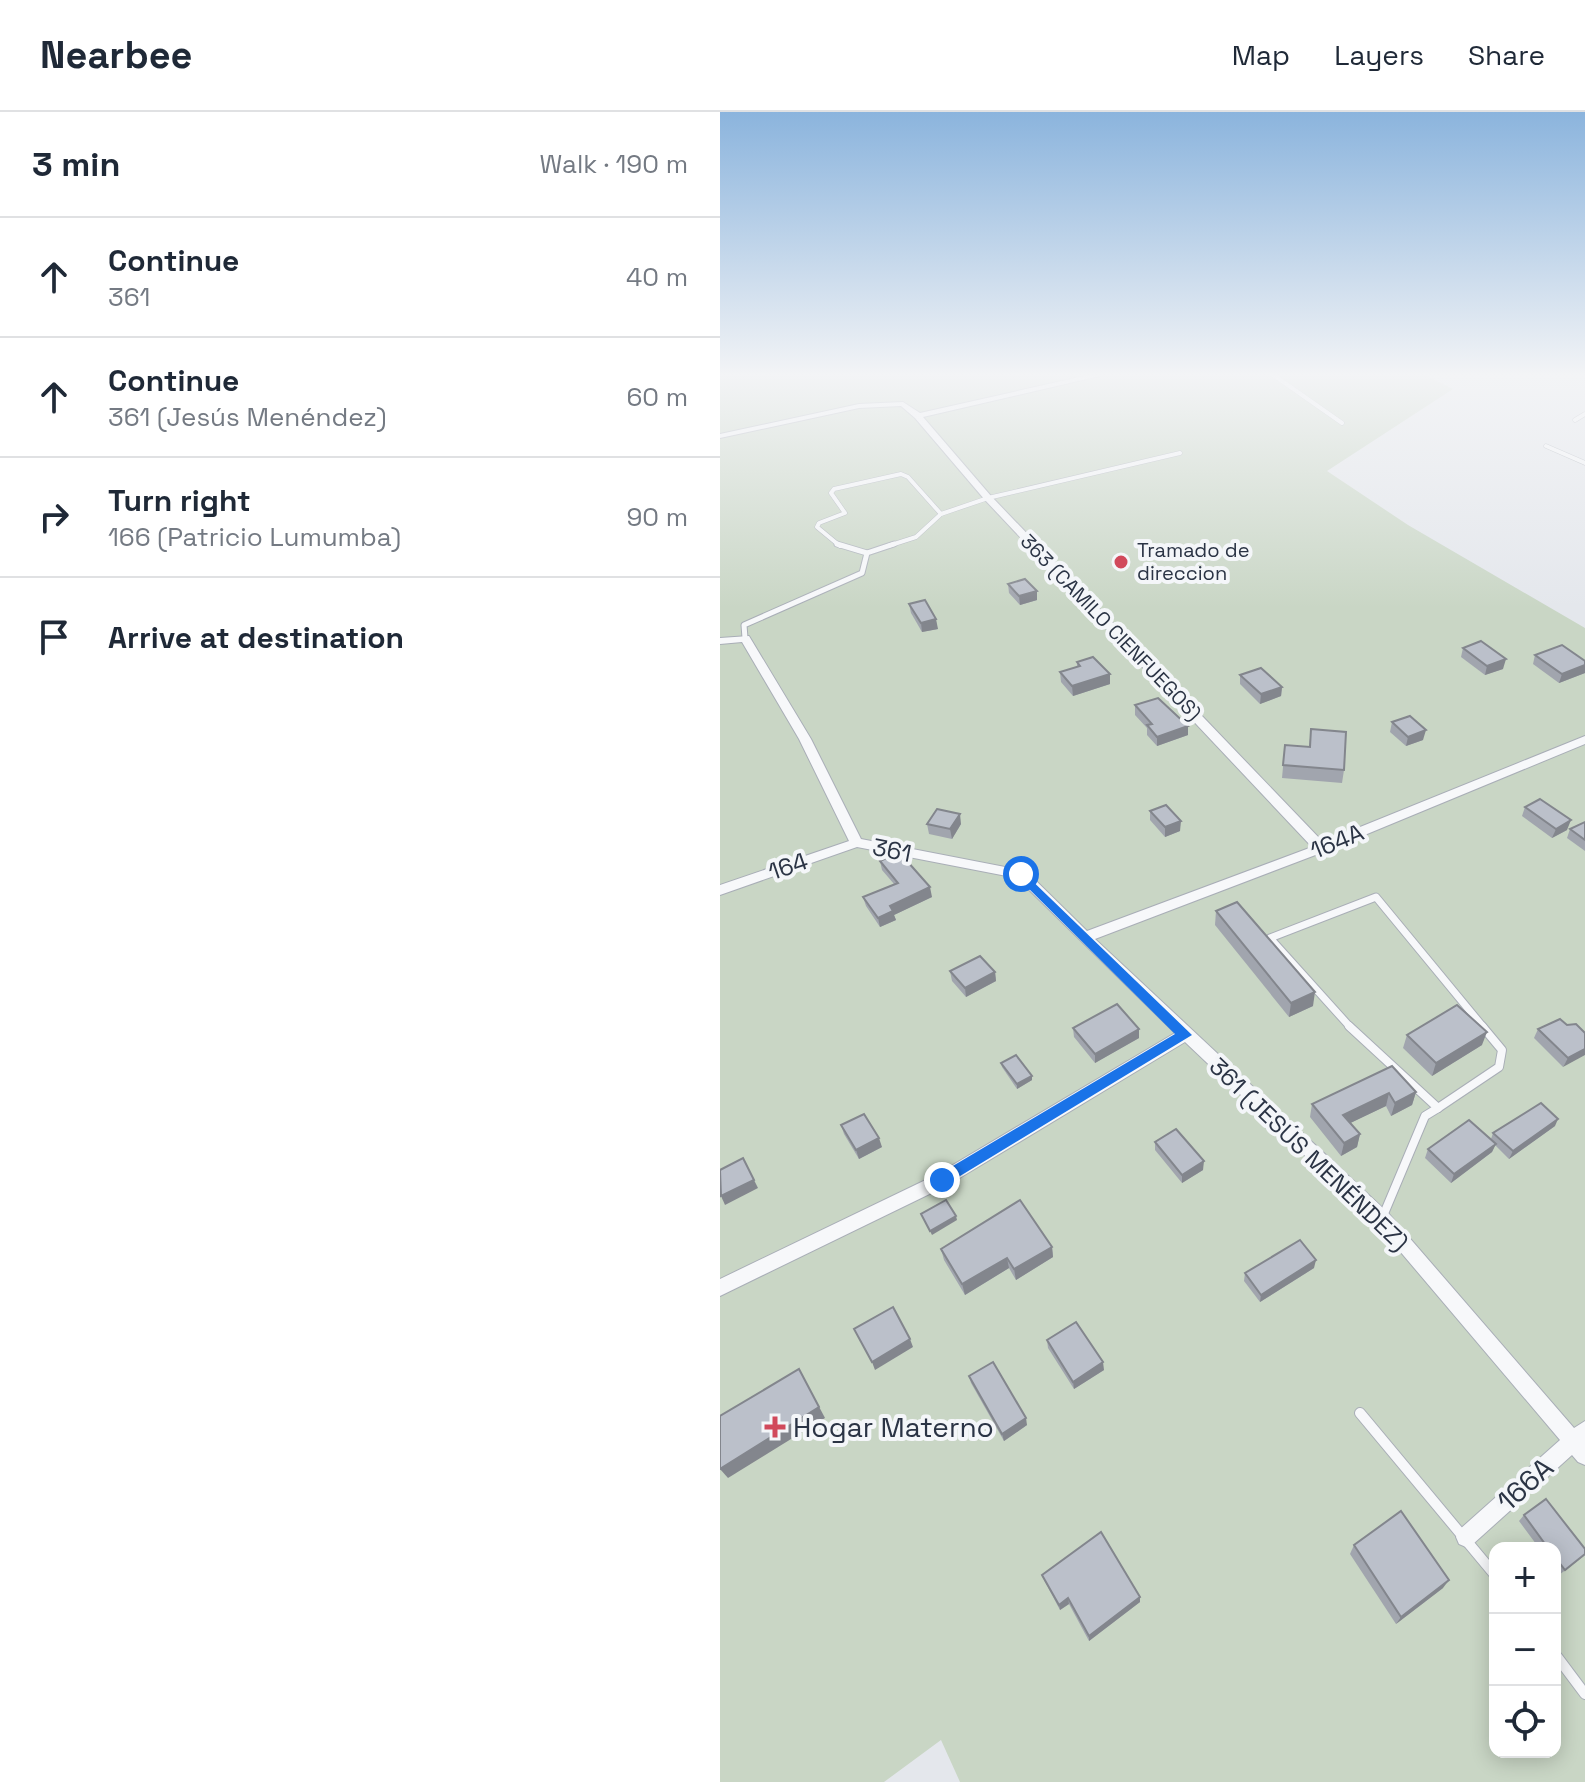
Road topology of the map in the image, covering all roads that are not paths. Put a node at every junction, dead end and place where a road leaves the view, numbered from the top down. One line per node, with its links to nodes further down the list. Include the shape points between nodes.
1 (949, 452): 5 (street, 363 (CAMILO CIENFUEGOS))
2 (1560, 452): 4 (lane)
3 (1180, 453): 5 (lane)
4 (1585, 463)
5 (988, 498): 6 (lane); 12 (street, 363 (CAMILO CIENFUEGOS))
6 (941, 514): 7 (lane, via 916,537); 7 (lane, via 901,474 834,489 831,493 845,513 817,527 842,548)
7 (867, 553): 8 (lane, via 862,573 744,625)
8 (745, 638): 9 (street); 11 (street, 361, via 805,739)
9 (720, 641)
10 (1585, 740): 12 (street, 164A)
11 (856, 843): 13 (street, 164); 14 (street, 361, via 1021,874)
12 (1321, 848): 14 (street, 164A)
13 (720, 890)
14 (1086, 937): 15 (street, 361 (JESÚS MENÉNDEZ))
15 (1185, 1035): 17 (street, 361 (JESÚS MENÉNDEZ)); 18 (street, via 942,1180)
16 (1438, 1108): 16 (lane, via 1499,1067 1502,1050 1376,897 1270,938 1354,1032); 17 (lane, via 1425,1116)
17 (1382, 1218): 20 (street, 361 (JESÚS MENÉNDEZ))
18 (720, 1288)
19 (1360, 1413): 21 (lane)
20 (1581, 1442): 21 (street, 166A)
21 (1466, 1537): 22 (lane)
22 (1489, 1567)
23 (1561, 1662): 24 (lane)
24 (1585, 1694)

